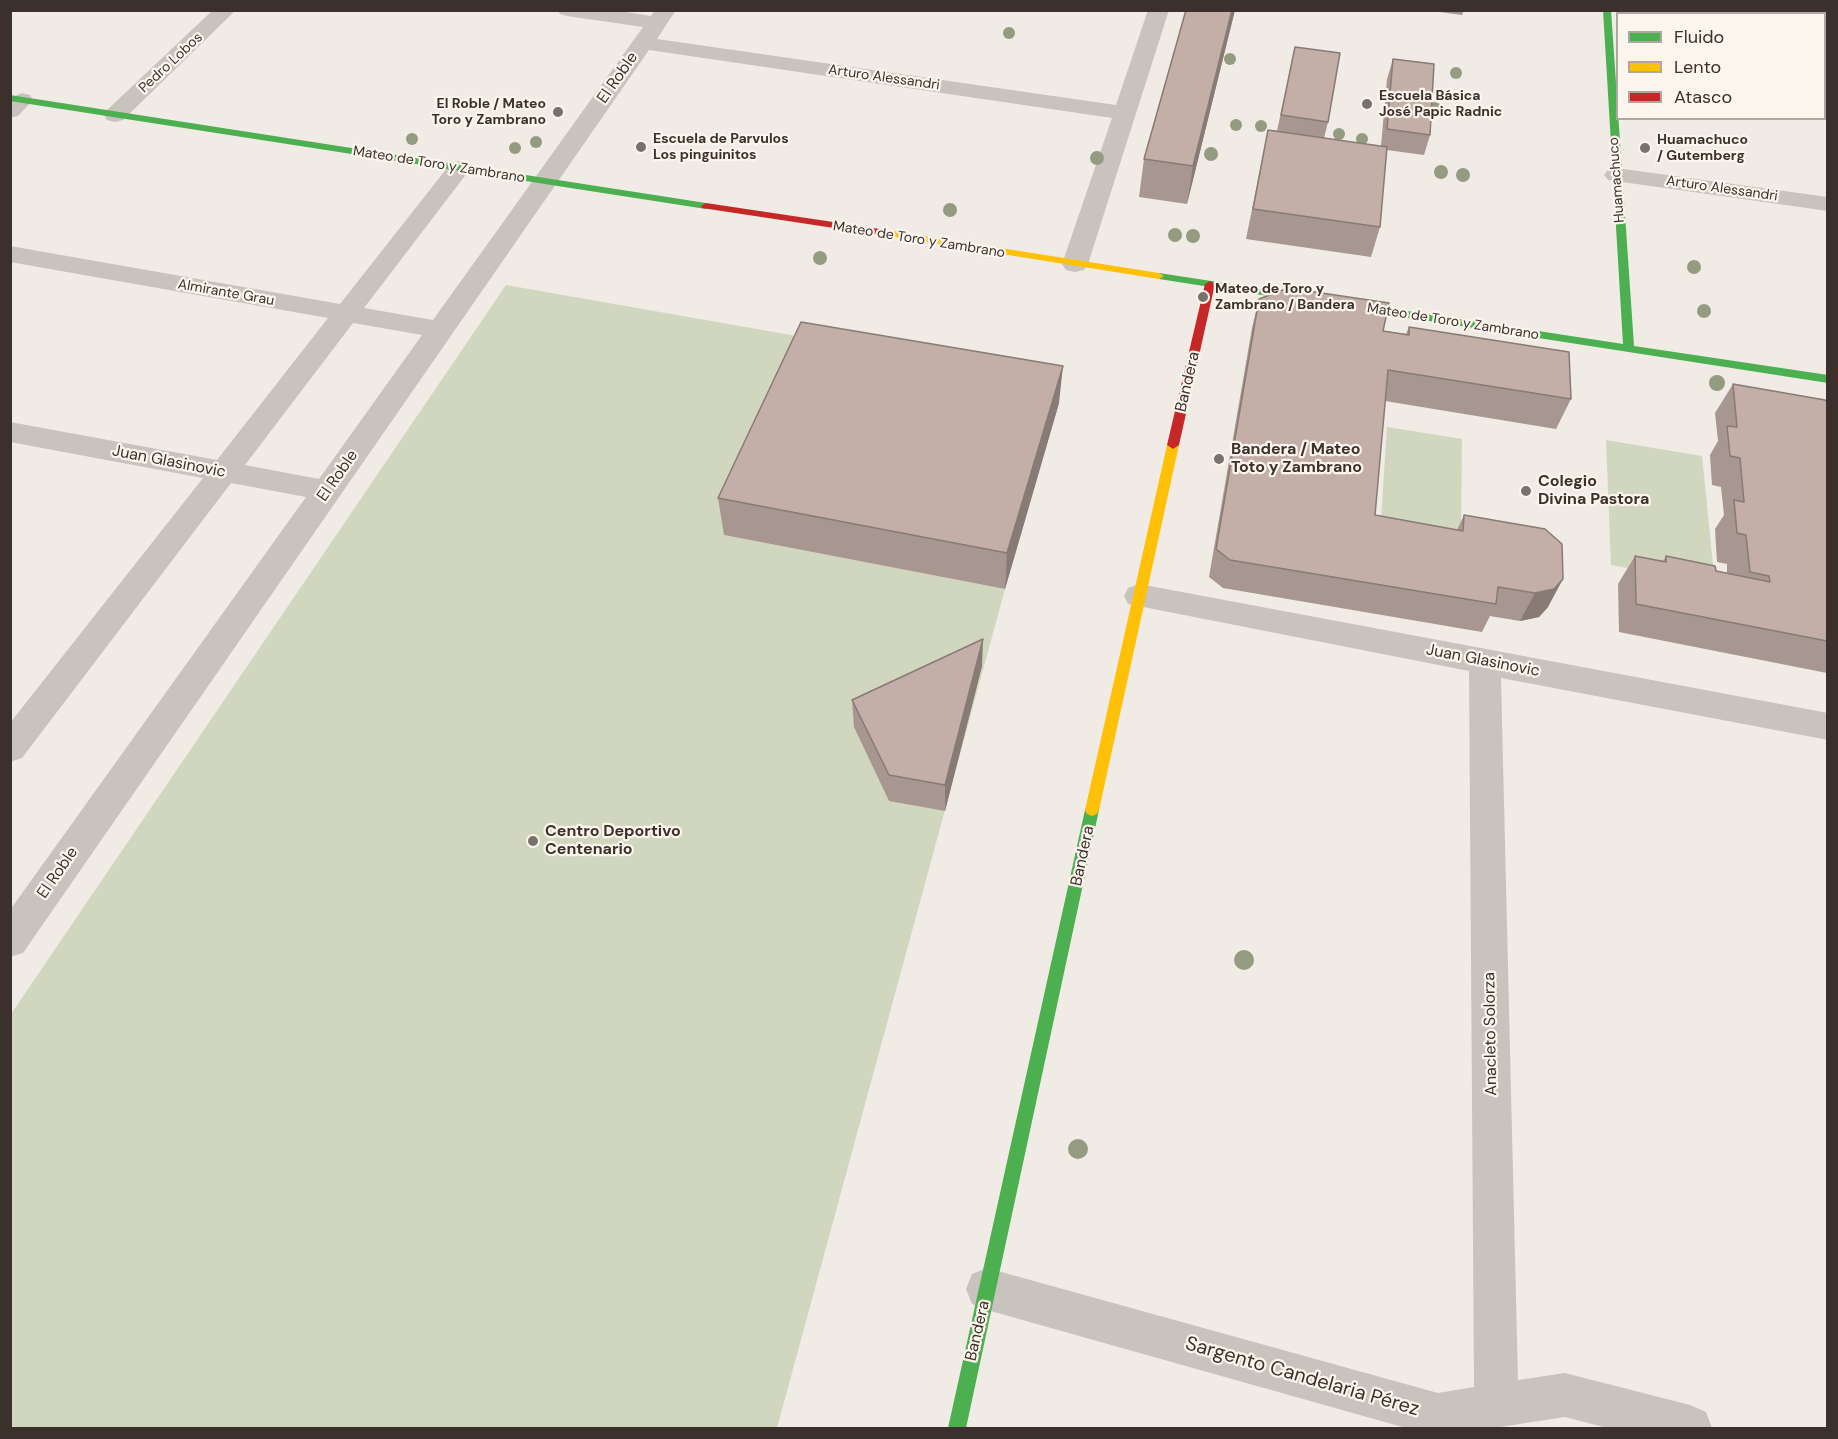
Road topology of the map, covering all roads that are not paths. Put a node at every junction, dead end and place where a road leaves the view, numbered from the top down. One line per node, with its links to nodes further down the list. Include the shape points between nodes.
1 (226, 10): 10 (street, Pedro Lobos)
2 (567, 10): 5 (street)
3 (1159, 10): 9 (street)
4 (1607, 10): 7 (street, Huamachuco)
5 (662, 17): 6 (street, El Roble)
6 (643, 43): 9 (street, Arturo Alessandri); 13 (street, El Roble)
7 (1613, 52): 12 (street, Huamachuco)
8 (14, 103): 10 (street, Mateo de Toro y Zambrano)
9 (1125, 113): 16 (street)
10 (115, 115): 11 (street, Mateo de Toro y Zambrano)
11 (459, 168): 13 (street, Mateo de Toro y Zambrano); 18 (street)
12 (1616, 175): 14 (street, Arturo Alessandri); 20 (street, Huamachuco)
13 (545, 182): 16 (street, Mateo de Toro y Zambrano); 19 (street, El Roble)
14 (1827, 204)
15 (10, 254): 18 (street, Almirante Grau)
16 (1075, 264): 17 (street, Mateo de Toro y Zambrano)
17 (1210, 285): 20 (street, Mateo de Toro y Zambrano); 25 (street, Bandera)
18 (346, 315): 19 (street, Almirante Grau); 23 (street)
19 (441, 330): 24 (street, El Roble)
20 (1629, 349): 21 (street, Mateo de Toro y Zambrano)
21 (1827, 379)
22 (10, 432): 23 (street, Juan Glasinovic)
23 (225, 472): 24 (street, Juan Glasinovic); 28 (street)
24 (327, 491): 29 (street, El Roble)
25 (1139, 596): 26 (street, Juan Glasinovic); 30 (street, Bandera)
26 (1485, 662): 27 (street, Juan Glasinovic); 31 (street, Anacleto Solorza)
27 (1827, 727)
28 (10, 748)
29 (10, 941)
30 (987, 1289): 31 (street, Sargento Candelaria Pérez, via 1438,1415); 32 (street, Bandera)
31 (1496, 1406): 33 (street, Sargento Candelaria Pérez, via 1565,1395)
32 (957, 1428)
33 (1690, 1428)

